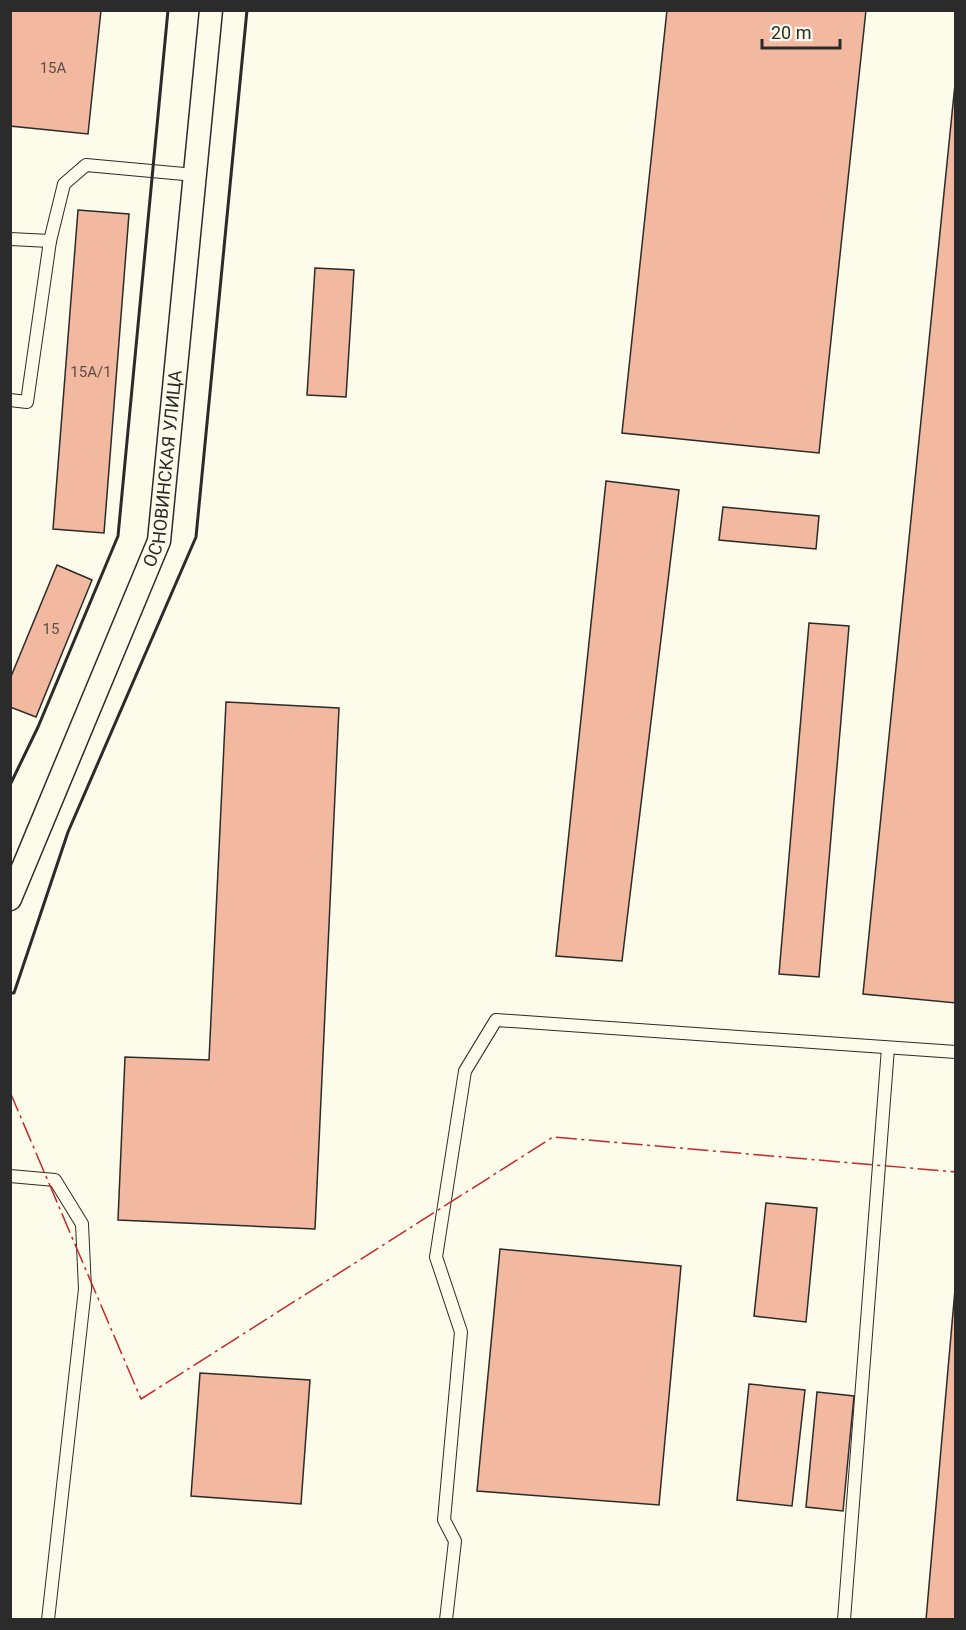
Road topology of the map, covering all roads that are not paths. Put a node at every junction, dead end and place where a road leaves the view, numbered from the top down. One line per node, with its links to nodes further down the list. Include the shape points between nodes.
1 (212, 10): 2 (street, ОСНОВИНСКАЯ УЛИЦА)
2 (195, 176): 4 (lane, via 86,165 64,184); 6 (street, ОСНОВИНСКАЯ УЛИЦА, via 159,541)
3 (10, 239): 4 (lane)
4 (50, 241): 5 (lane, via 27,402)
5 (10, 400)
6 (10, 899)
7 (888, 1048): 8 (lane); 11 (lane, via 496,1020 465,1071 436,1257 461,1332 444,1520 455,1541); 12 (lane)
8 (956, 1052)
9 (10, 1176): 10 (lane, via 55,1180 82,1224 85,1288)
10 (48, 1620)
11 (446, 1620)
12 (844, 1620)

